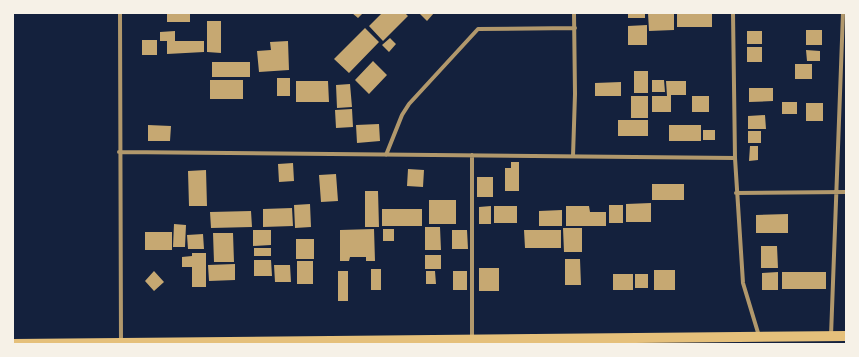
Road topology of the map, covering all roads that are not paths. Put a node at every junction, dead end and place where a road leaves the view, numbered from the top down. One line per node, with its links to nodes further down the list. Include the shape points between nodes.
1 (120, 13): 6 (street)
2 (574, 13): 5 (street)
3 (733, 13): 10 (street)
4 (843, 13): 11 (street)
5 (575, 28): 7 (street, via 478,29 409,104); 9 (street)
6 (119, 152): 7 (street); 20 (street)
7 (386, 155): 8 (street)
8 (472, 155): 9 (street); 17 (street)
9 (573, 156): 10 (street)
10 (735, 158): 13 (street)
11 (835, 192): 12 (street); 13 (street); 16 (street)
12 (846, 192)
13 (736, 193): 14 (street, via 743,283)
14 (759, 336): 16 (main road); 17 (main road)
15 (846, 336): 16 (main road)
16 (831, 337)
17 (472, 338): 18 (main road)
18 (379, 342): 20 (main road)
19 (13, 344): 20 (main road)
20 (121, 344)

